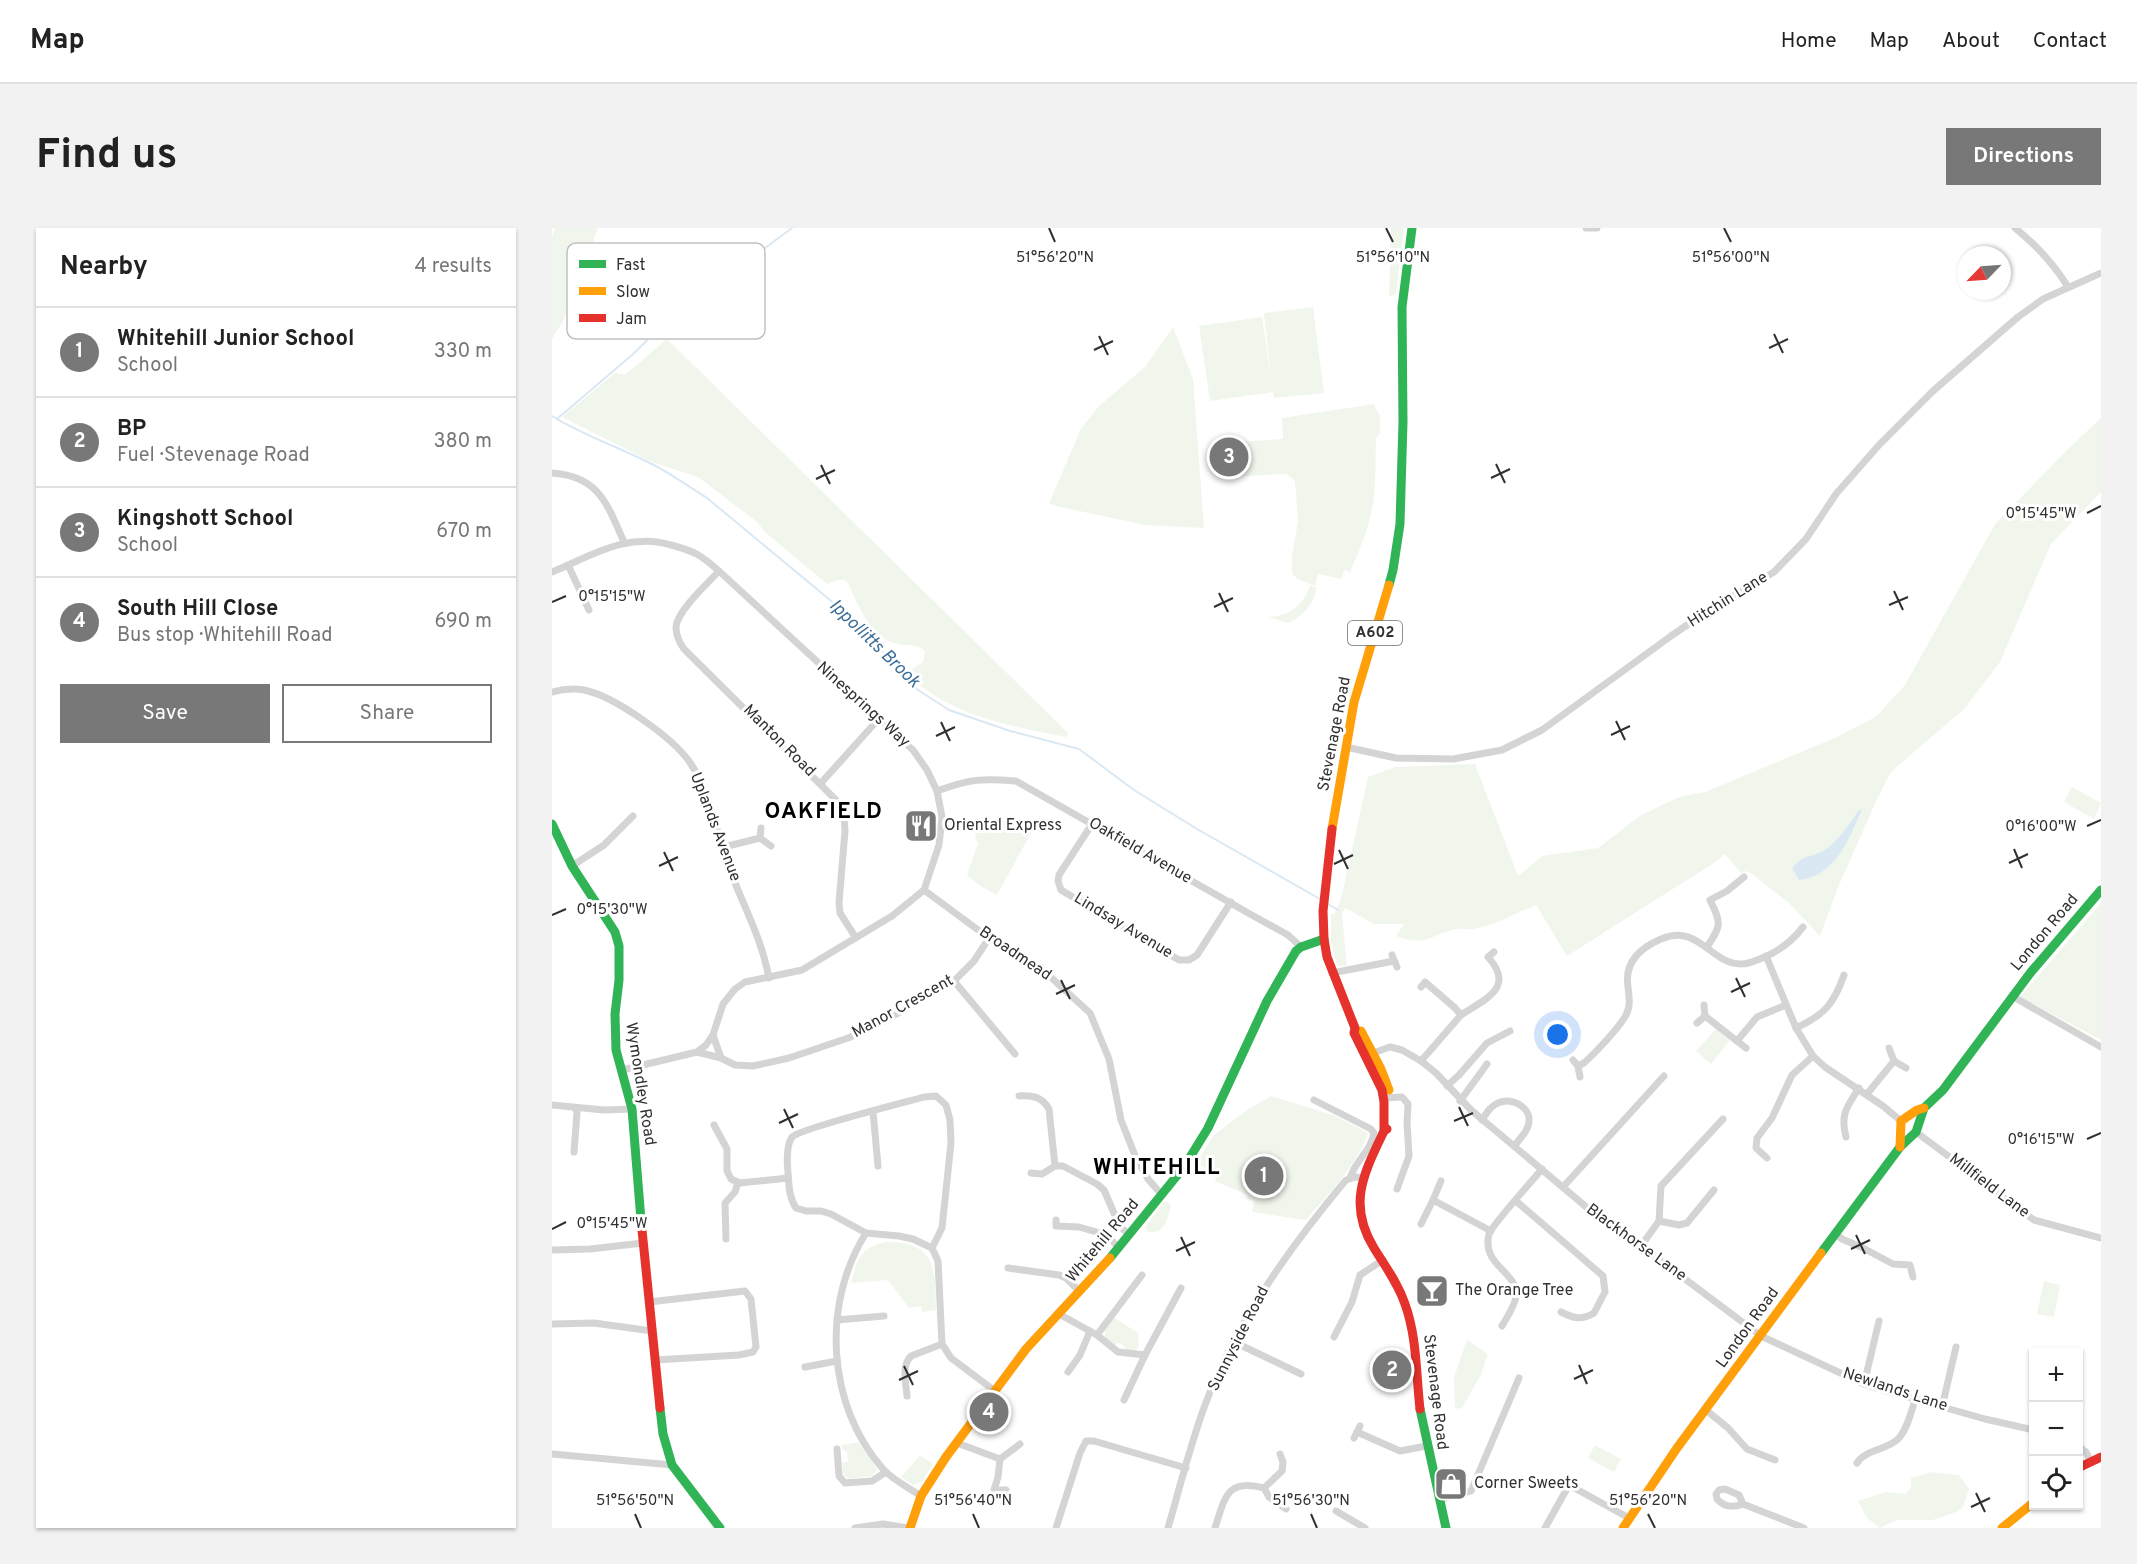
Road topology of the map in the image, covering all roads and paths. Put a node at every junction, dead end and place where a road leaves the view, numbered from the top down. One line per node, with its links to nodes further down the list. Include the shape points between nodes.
1 (1412, 228): 15 (main road, Stevenage Road / A602, via 1402,308 1400,524 1393,570 1354,702)
2 (1586, 228): 3 (street)
3 (1597, 228)
4 (2015, 228): 6 (street, via 2058,270)
5 (2101, 273): 6 (street, Hitchin Lane)
6 (2068, 287): 15 (street, Hitchin Lane, via 2018,318 1933,391 1879,445 1836,494 1806,539 1774,572 1680,630 1542,730 1502,750 1453,759 1396,758)
7 (552, 473): 8 (street, via 581,478 594,487 603,497)
8 (624, 542): 9 (street, Ninesprings Way); 10 (street, Ninesprings Way, via 661,542 695,552)
9 (568, 566): 11 (street, Ninesprings Way); 12 (street)
10 (719, 571): 14 (street, Ninesprings Way); 16 (street, Manton Road, via 681,614 676,624 680,643)
11 (552, 572)
12 (589, 610)
13 (552, 692): 24 (street, Uplands Avenue, via 567,688 604,697 664,734 691,764)
14 (879, 721): 16 (street); 17 (street, Ninesprings Way, via 913,750)
15 (1346, 747): 35 (main road, Stevenage Road / A602, via 1330,842)
16 (821, 783): 33 (street, Manton Road, via 844,816 839,903 840,913)
17 (937, 791): 19 (street, Oakfield Avenue, via 984,778 1016,781); 27 (street, Ninesprings Way, via 942,817 939,845)
18 (633, 816): 25 (street, via 604,845)
19 (1092, 824): 30 (street, Oakfield Avenue); 30 (street, Lindsay Avenue, via 1059,875 1061,890 1179,960 1197,955)
20 (761, 828): 22 (street)
21 (553, 829): 25 (main road, Wymondley Road)
22 (760, 838): 23 (street); 24 (street)
23 (771, 846)
24 (724, 847): 43 (street, Uplands Avenue, via 764,952)
25 (572, 866): 68 (main road, Wymondley Road, via 620,946 615,1032)
26 (1744, 877): 29 (street)
27 (924, 890): 33 (street); 34 (street, Broadmead)
28 (2101, 890): 46 (main road, London Road)
29 (1710, 900): 31 (street); 37 (street, via 1719,923)
30 (1231, 902): 36 (street, Oakfield Avenue)
31 (1701, 902)
32 (1803, 927): 38 (street, via 1787,944)
33 (856, 938): 43 (street, via 802,970)
34 (989, 938): 44 (street, Manor Crescent); 106 (street, Broadmead, via 1045,972 1090,1013 1109,1059 1121,1120 1132,1149)
35 (1324, 939): 36 (main road); 41 (main road, Stevenage Road / A602)
36 (1301, 946): 106 (main road, Whitehill Road, via 1267,1001 1204,1134)
37 (1707, 947): 38 (street, via 1738,964); 70 (street, via 1689,937 1675,935 1640,951 1628,972 1629,1004 1625,1016 1587,1061 1575,1063)
38 (1766, 956): 48 (street)
39 (1488, 957): 49 (street, via 1499,971 1500,983 1489,996)
40 (1394, 961): 41 (street)
41 (1332, 974): 61 (main road, Stevenage Road / A602)
42 (1845, 975): 52 (street, via 1832,1004)
43 (769, 978): 54 (street, via 745,982 728,996)
44 (954, 981): 60 (street); 63 (street, Manor Crescent, via 870,1029 789,1058 753,1066)
45 (1425, 982): 49 (street)
46 (2012, 996): 56 (street); 80 (main road, London Road, via 1943,1090)
47 (1704, 1005): 50 (street)
48 (1786, 1005): 52 (street); 55 (street, via 1757,1017)
49 (1461, 1015): 64 (street)
50 (1705, 1016): 51 (street); 55 (street)
51 (1697, 1023)
52 (1796, 1028): 62 (street)
53 (1510, 1031): 71 (street, via 1488,1043)
54 (713, 1035): 59 (street); 63 (street)
55 (1737, 1041): 57 (street)
56 (2101, 1047)
57 (1746, 1048)
58 (1889, 1048): 65 (street)
59 (697, 1052): 63 (street, Manor Crescent); 68 (street)
60 (1015, 1054)
61 (1369, 1054): 64 (street, Blackhorse Lane, via 1390,1047); 75 (main road, Stevenage Road / A602, via 1385,1078)
62 (1813, 1056): 72 (street); 93 (street, via 1792,1075 1772,1118 1757,1138 1756,1148)
63 (721, 1058)
64 (1421, 1061): 71 (street, Blackhorse Lane)
65 (1894, 1061): 67 (street); 73 (street)
66 (1487, 1064): 77 (street)
67 (1906, 1068)
68 (622, 1070): 81 (main road, Wymondley Road)
69 (1664, 1076): 103 (street)
70 (1580, 1077)
71 (1447, 1086): 77 (street, Blackhorse Lane)
72 (1859, 1088): 73 (street); 89 (street, via 1844,1112)
73 (1867, 1094): 84 (street)
74 (1019, 1096): 95 (street, via 1038,1097 1049,1109)
75 (1387, 1098): 100 (main road, Stevenage Road / A602, via 1388,1127); 104 (street, via 1404,1098 1408,1107 1409,1156)
76 (1314, 1100): 99 (street, Sunnyside Road, via 1374,1133)
77 (1460, 1101): 85 (street, Blackhorse Lane)
78 (552, 1106): 79 (street)
79 (575, 1108): 81 (street); 92 (street)
80 (1924, 1108): 84 (main road, London Road); 87 (main road, London Road)
81 (632, 1109): 118 (main road, Wymondley Road)
82 (873, 1112): 94 (street); 98 (street, via 795,1134 789,1143); 121 (street, via 924,1097 936,1096 946,1105 950,1120 949,1171 942,1228)
83 (1723, 1119): 109 (street, via 1661,1186)
84 (1905, 1119): 87 (main road, via 1916,1119); 88 (main road, London Road)
85 (1482, 1120): 90 (street, Blackhorse Lane); 90 (street, via 1498,1102 1512,1101 1524,1108 1528,1127)
86 (714, 1125): 101 (street, via 727,1149 730,1179)
87 (1916, 1130): 88 (main road); 91 (main road, London Road); 116 (street, Millfield Lane, via 2034,1220)
88 (1902, 1131): 91 (main road, London Road)
89 (1846, 1137)
90 (1514, 1146): 96 (street, Blackhorse Lane)
91 (1900, 1147): 115 (main road, London Road)
92 (574, 1152)
93 (1767, 1158)
94 (878, 1166)
95 (1055, 1166): 97 (street, via 1042,1174); 114 (street, via 1071,1169 1104,1190 1120,1227)
96 (1542, 1169): 103 (street, Blackhorse Lane); 108 (street)
97 (1031, 1173)
98 (788, 1178): 101 (street); 113 (street, via 790,1198 796,1208 831,1214)
99 (1350, 1178): 100 (street); 143 (street, Sunnyside Road, via 1262,1291)
100 (1364, 1178): 123 (main road, Stevenage Road / A602, via 1360,1219)
101 (738, 1182): 117 (street, via 725,1203 720,1225)
102 (1441, 1182): 107 (street)
103 (1563, 1186): 119 (street, Blackhorse Lane, via 1603,1221)
104 (1397, 1190)
105 (1714, 1190): 109 (street, via 1687,1223)
106 (1161, 1194): 114 (main road, Whitehill Road)
107 (1433, 1200): 110 (street); 112 (street)
108 (1516, 1201): 112 (street); 130 (street, via 1603,1276 1605,1292 1594,1313 1581,1318)
109 (1659, 1221): 119 (street)
110 (1421, 1224)
111 (1056, 1225): 120 (street, via 1107,1235)
112 (1491, 1231): 136 (street, via 1490,1255 1511,1280 1516,1293)
113 (866, 1233): 121 (street, via 913,1239); 133 (street, via 844,1282)
114 (1128, 1233): 120 (main road, Whitehill Road)
115 (1836, 1234): 126 (street, via 1893,1264 1910,1265); 141 (main road, London Road)
116 (2101, 1238)
117 (726, 1239)
118 (643, 1243): 122 (street); 129 (main road, Wymondley Road)
119 (1641, 1246): 141 (street, Blackhorse Lane)
120 (1118, 1247): 128 (main road, Whitehill Road)
121 (932, 1248): 144 (street, via 938,1261)
122 (552, 1250)
123 (1383, 1260): 137 (street, via 1360,1275); 164 (main road, Stevenage Road / A602, via 1405,1303 1412,1329)
124 (1008, 1268): 128 (street, via 1059,1275)
125 (1142, 1275): 140 (street)
126 (1913, 1277)
127 (1181, 1288): 146 (street)
128 (1080, 1292): 131 (main road, Whitehill Road)
129 (649, 1302): 139 (main road, Wymondley Road); 147 (street, via 745,1291 751,1299 755,1337 753,1352)
130 (1561, 1312)
131 (1059, 1314): 140 (street); 154 (main road, Whitehill Road)
132 (884, 1316): 133 (street)
133 (837, 1320): 148 (street)
134 (1879, 1321): 153 (street)
135 (552, 1324): 139 (street, via 594,1323)
136 (1502, 1326)
137 (1339, 1327): 138 (street); 142 (street)
138 (1347, 1330)
139 (652, 1331): 147 (main road, Wymondley Road)
140 (1093, 1333): 146 (street, via 1118,1352); 150 (street)
141 (1761, 1336): 153 (street, Newlands Lane); 159 (main road, London Road)
142 (1334, 1337)
143 (1234, 1342): 151 (street); 176 (street, Sunnyside Road, via 1205,1404)
144 (942, 1344): 154 (street, via 951,1358); 155 (street, via 907,1360)
145 (1956, 1347): 158 (street)
146 (1145, 1354): 156 (street)
147 (655, 1360): 174 (main road, Wymondley Road, via 663,1434)
148 (837, 1361): 149 (street); 177 (street, via 841,1386 857,1429)
149 (805, 1366)
150 (1068, 1372)
151 (1301, 1374)
152 (1519, 1378): 181 (street, via 1471,1491)
153 (1864, 1383): 157 (street, Newlands Lane)
154 (994, 1391): 162 (main road, Whitehill Road)
155 (907, 1396)
156 (1124, 1400)
157 (1915, 1400): 158 (street, Newlands Lane); 173 (street, via 1898,1439)
158 (1942, 1407): 160 (street, Newlands Lane)
159 (1706, 1410): 171 (street, via 1747,1449); 186 (main road, London Road)
160 (2029, 1429)
161 (1357, 1432): 164 (street, via 1400,1451)
162 (957, 1443): 170 (street); 180 (main road, Whitehill Road)
163 (1020, 1444): 170 (street)
164 (1426, 1446): 181 (main road, Stevenage Road / A602)
165 (837, 1449): 177 (street, via 839,1476 844,1483 872,1482)
166 (2083, 1449): 172 (street)
167 (552, 1454): 174 (street)
168 (1280, 1454): 178 (street, via 1282,1471)
169 (2101, 1458): 172 (main road)
170 (1000, 1459): 179 (street, via 994,1490)
171 (1775, 1460)
172 (2091, 1462): 175 (main road)
173 (1857, 1463)
174 (672, 1465): 187 (main road, Wymondley Road)
175 (2083, 1466)
176 (1186, 1468): 190 (street, via 1086,1442); 191 (street, Sunnyside Road)
177 (886, 1472): 180 (street)
178 (1264, 1488): 184 (street, via 1269,1497); 192 (street, via 1237,1485 1230,1491)
179 (1006, 1490)
180 (921, 1496): 189 (main road, Whitehill Road)
181 (1439, 1500): 194 (main road, Stevenage Road / A602)
182 (1743, 1504): 197 (street)
183 (2029, 1506): 198 (main road)
184 (1286, 1509)
185 (1336, 1511): 193 (street)
186 (1629, 1518): 195 (street, via 1569,1485); 196 (main road, London Road)
187 (720, 1528)
188 (855, 1528): 189 (street, via 883,1524)
189 (909, 1528)
190 (1056, 1528)
191 (1168, 1528)
192 (1215, 1528)
193 (1365, 1528)
194 (1446, 1528)
195 (1545, 1528)
196 (1623, 1528)
197 (1804, 1528)
198 (2002, 1528)

